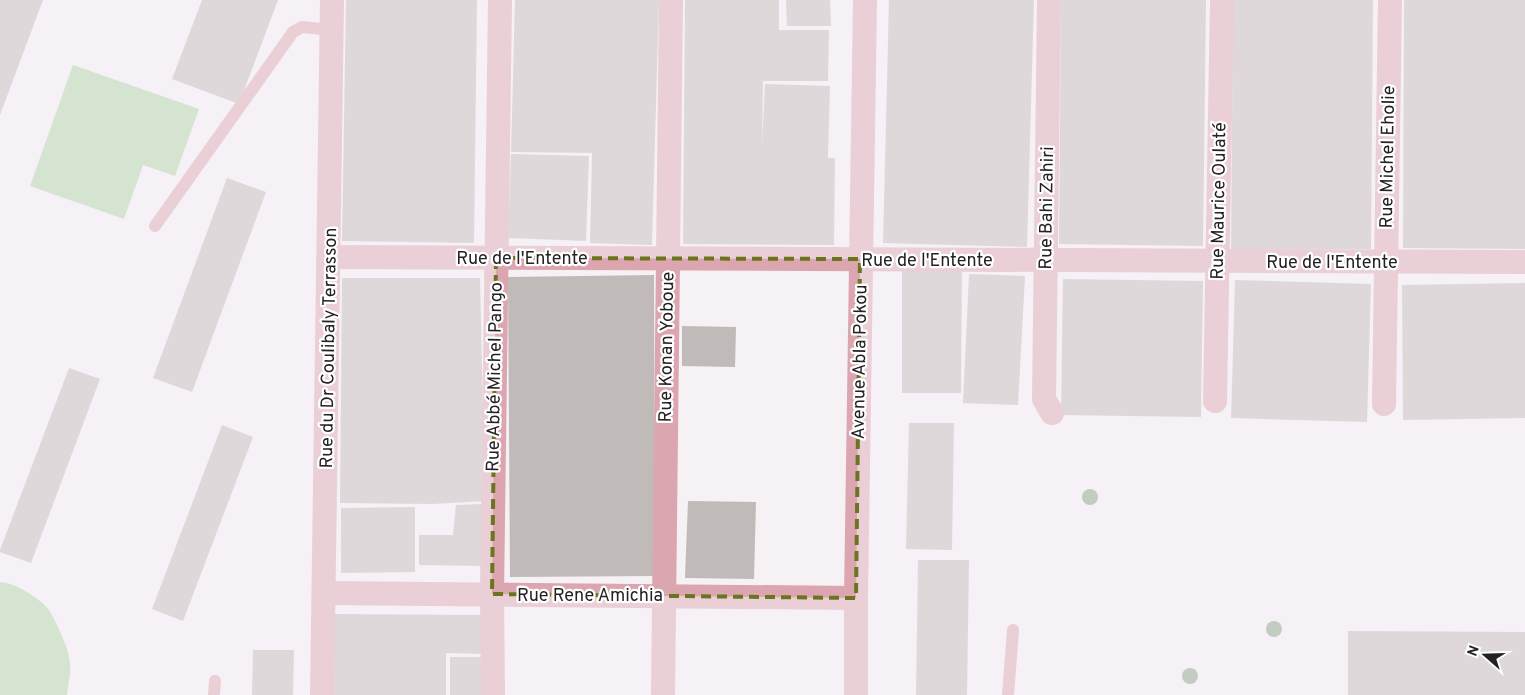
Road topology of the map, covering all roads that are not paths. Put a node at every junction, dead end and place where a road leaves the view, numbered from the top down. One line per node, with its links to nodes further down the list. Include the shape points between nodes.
1 (332, 0): 8 (street, Rue du Dr Coulibaly Terrasson)
2 (500, 0): 11 (street, Rue Abbé Michel Pango)
3 (671, 0): 12 (street, Rue Konan Yoboue)
4 (864, 0): 13 (street, Avenue Abla Pokou)
5 (1049, 0): 14 (street, Rue Bahi Zahiri)
6 (1222, 0): 15 (street, Rue Maurice Oulaté)
7 (1390, 0): 16 (street, Rue Michel Eholie)
8 (332, 30): 9 (lane, via 302,27 293,32); 10 (street, Rue du Dr Coulibaly Terrasson)
9 (156, 226)
10 (329, 257): 11 (street, Rue de l'Entente); 21 (street, Rue du Dr Coulibaly Terrasson)
11 (496, 258): 12 (street, Rue de l'Entente); 22 (street, Rue Abbé Michel Pango)
12 (668, 258): 13 (street, Rue de l'Entente); 23 (street, Rue Konan Yoboue)
13 (860, 260): 14 (street, Rue de l'Entente); 24 (street, Avenue Abla Pokou)
14 (1046, 260): 15 (street, Rue de l'Entente); 20 (street, Rue Bahi Zahiri, via 1044,398)
15 (1217, 261): 16 (street, Rue de l'Entente); 18 (street, Rue Maurice Oulaté)
16 (1386, 262): 17 (street, Rue de l'Entente); 19 (street, Rue Michel Eholie)
17 (1525, 262)
18 (1215, 401)
19 (1384, 404)
20 (1052, 413)
21 (324, 592): 22 (street, Rue Rene Amichia); 28 (street, Rue du Dr Coulibaly Terrasson)
22 (492, 594): 23 (street, Rue Rene Amichia); 29 (street, Rue Abbé Michel Pango)
23 (663, 596): 24 (street, Rue Rene Amichia); 30 (street, Rue Konan Yoboue)
24 (856, 598): 31 (street, Avenue Abla Pokou)
25 (1013, 630): 32 (lane)
26 (215, 681): 27 (lane)
27 (214, 695)
28 (322, 695)
29 (493, 695)
30 (663, 695)
31 (856, 695)
32 (1008, 695)

